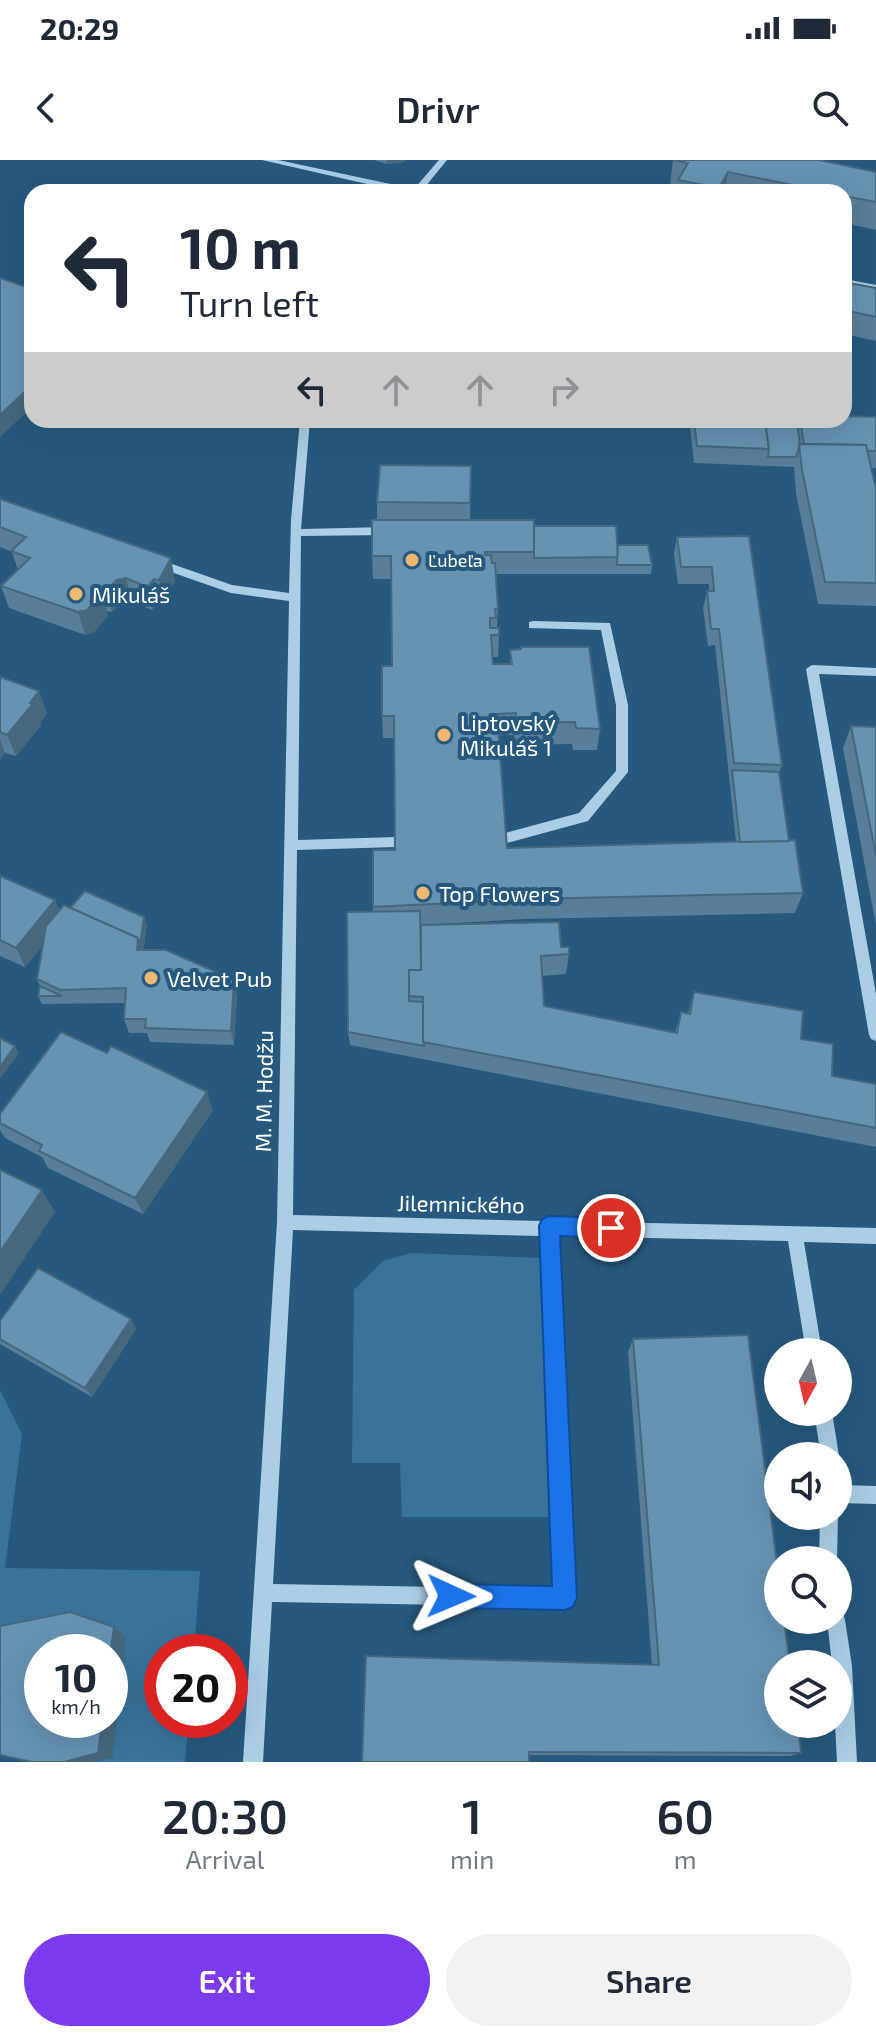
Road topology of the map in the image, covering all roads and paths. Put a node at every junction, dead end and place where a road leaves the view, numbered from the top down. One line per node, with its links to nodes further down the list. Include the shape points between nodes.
1 (266, 160): 3 (street)
2 (443, 160): 4 (street)
3 (378, 184)
4 (422, 184)
5 (852, 284): 6 (street)
6 (876, 288)
7 (304, 428): 9 (street, M. M. Hodžu)
8 (400, 531): 9 (street)
9 (296, 533): 11 (street, M. M. Hodžu)
10 (144, 558): 11 (street, via 231,589)
11 (295, 598): 16 (street, M. M. Hodžu)
12 (533, 625): 14 (street, via 606,626 622,705 622,772 583,817)
13 (876, 672): 17 (street, via 812,669)
14 (503, 839)
15 (396, 842): 16 (street)
16 (291, 845): 18 (street, M. M. Hodžu)
17 (876, 1035)
18 (285, 1222): 19 (street, Jilemnického); 25 (street, M. M. Hodžu)
19 (549, 1226): 20 (street, Jilemnického); 25 (street, via 565,1598)
20 (795, 1234): 21 (street, Jilemnického); 22 (street)
21 (876, 1236)
22 (812, 1338)
23 (852, 1494): 24 (street)
24 (876, 1495)
25 (263, 1593): 27 (street, M. M. Hodžu)
26 (838, 1634): 28 (street)
27 (253, 1762)
28 (847, 1762)

